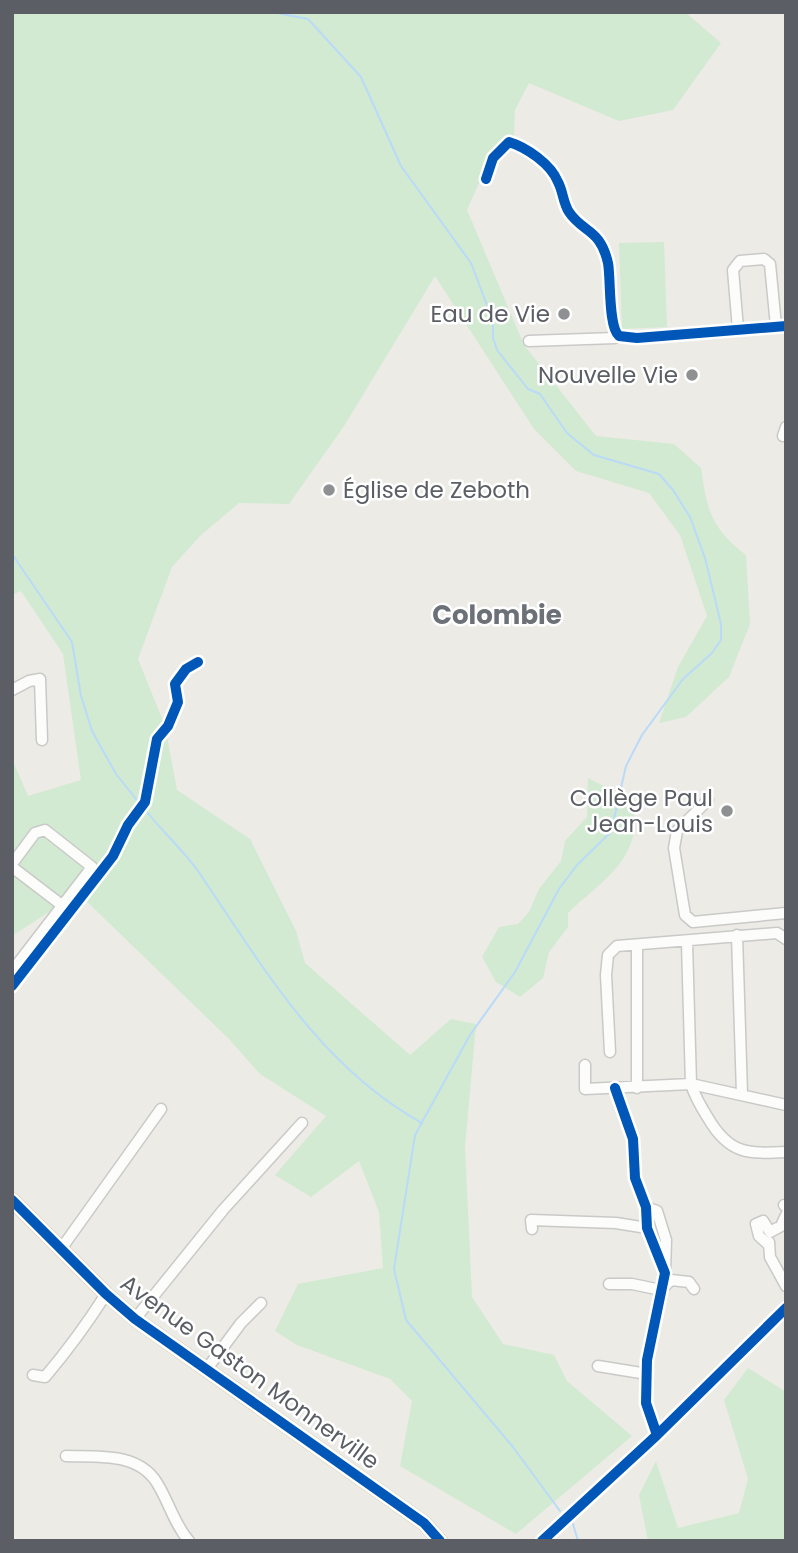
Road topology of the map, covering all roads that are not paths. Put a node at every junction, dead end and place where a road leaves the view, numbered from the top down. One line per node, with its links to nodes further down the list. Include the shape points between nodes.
1 (486, 180): 4 (street, via 493,158 509,142 553,172 569,212 591,230 604,252)
2 (781, 326): 3 (street); 3 (street, via 772,269 764,259 740,261 733,270)
3 (738, 329): 4 (street, via 637,338)
4 (617, 335): 5 (street)
5 (529, 341)
6 (198, 662): 18 (street, via 175,684 178,702 157,739 145,802 113,856)
7 (12, 690): 8 (street, via 40,679)
8 (42, 740)
9 (708, 800): 12 (street, via 677,831 674,848 685,915 693,922 703,922)
10 (12, 866): 11 (street); 11 (street, via 40,830 88,863 92,870)
11 (63, 906): 17 (street)
12 (784, 913): 14 (street)
13 (737, 935): 14 (street); 15 (street); 24 (street)
14 (783, 937)
15 (687, 943): 16 (street); 21 (street)
16 (637, 945): 19 (street, via 617,946 608,955); 23 (street)
17 (12, 971)
18 (12, 986)
19 (610, 1052)
20 (585, 1065): 22 (street, via 585,1089)
21 (691, 1079): 23 (street); 24 (street); 28 (street, via 706,1115 728,1145 751,1153)
22 (615, 1088): 23 (street); 30 (street, via 632,1136 635,1181)
23 (637, 1088)
24 (742, 1094): 25 (street)
25 (786, 1105)
26 (162, 1109): 36 (street)
27 (302, 1124): 45 (street, via 223,1210)
28 (786, 1152)
29 (12, 1199): 36 (main road, Avenue Gaston Monnerville)
30 (646, 1207): 32 (street); 37 (street, via 657,1211 666,1240)
31 (785, 1209): 34 (street, via 781,1226)
32 (647, 1228): 33 (street, via 531,1220); 37 (street)
33 (532, 1229)
34 (770, 1231): 35 (street); 35 (street, via 762,1221 756,1224)
35 (768, 1245): 39 (street)
36 (61, 1249): 42 (main road, Avenue Gaston Monnerville)
37 (665, 1273): 41 (street)
38 (609, 1284): 41 (street)
39 (786, 1286)
40 (694, 1289): 41 (street, via 689,1282 671,1280)
41 (661, 1290): 48 (street)
42 (106, 1294): 45 (main road, Avenue Gaston Monnerville); 49 (street, via 46,1377)
43 (261, 1303): 47 (street, via 240,1323)
44 (786, 1308): 50 (street)
45 (135, 1319): 47 (main road, Avenue Gaston Monnerville)
46 (598, 1366): 48 (street)
47 (206, 1370): 53 (main road, Avenue Gaston Monnerville, via 424,1523)
48 (647, 1374): 50 (street, via 646,1404)
49 (33, 1375)
50 (657, 1435): 54 (street)
51 (66, 1456): 52 (street, via 137,1464 156,1480)
52 (189, 1541)
53 (440, 1541)
54 (542, 1541)

